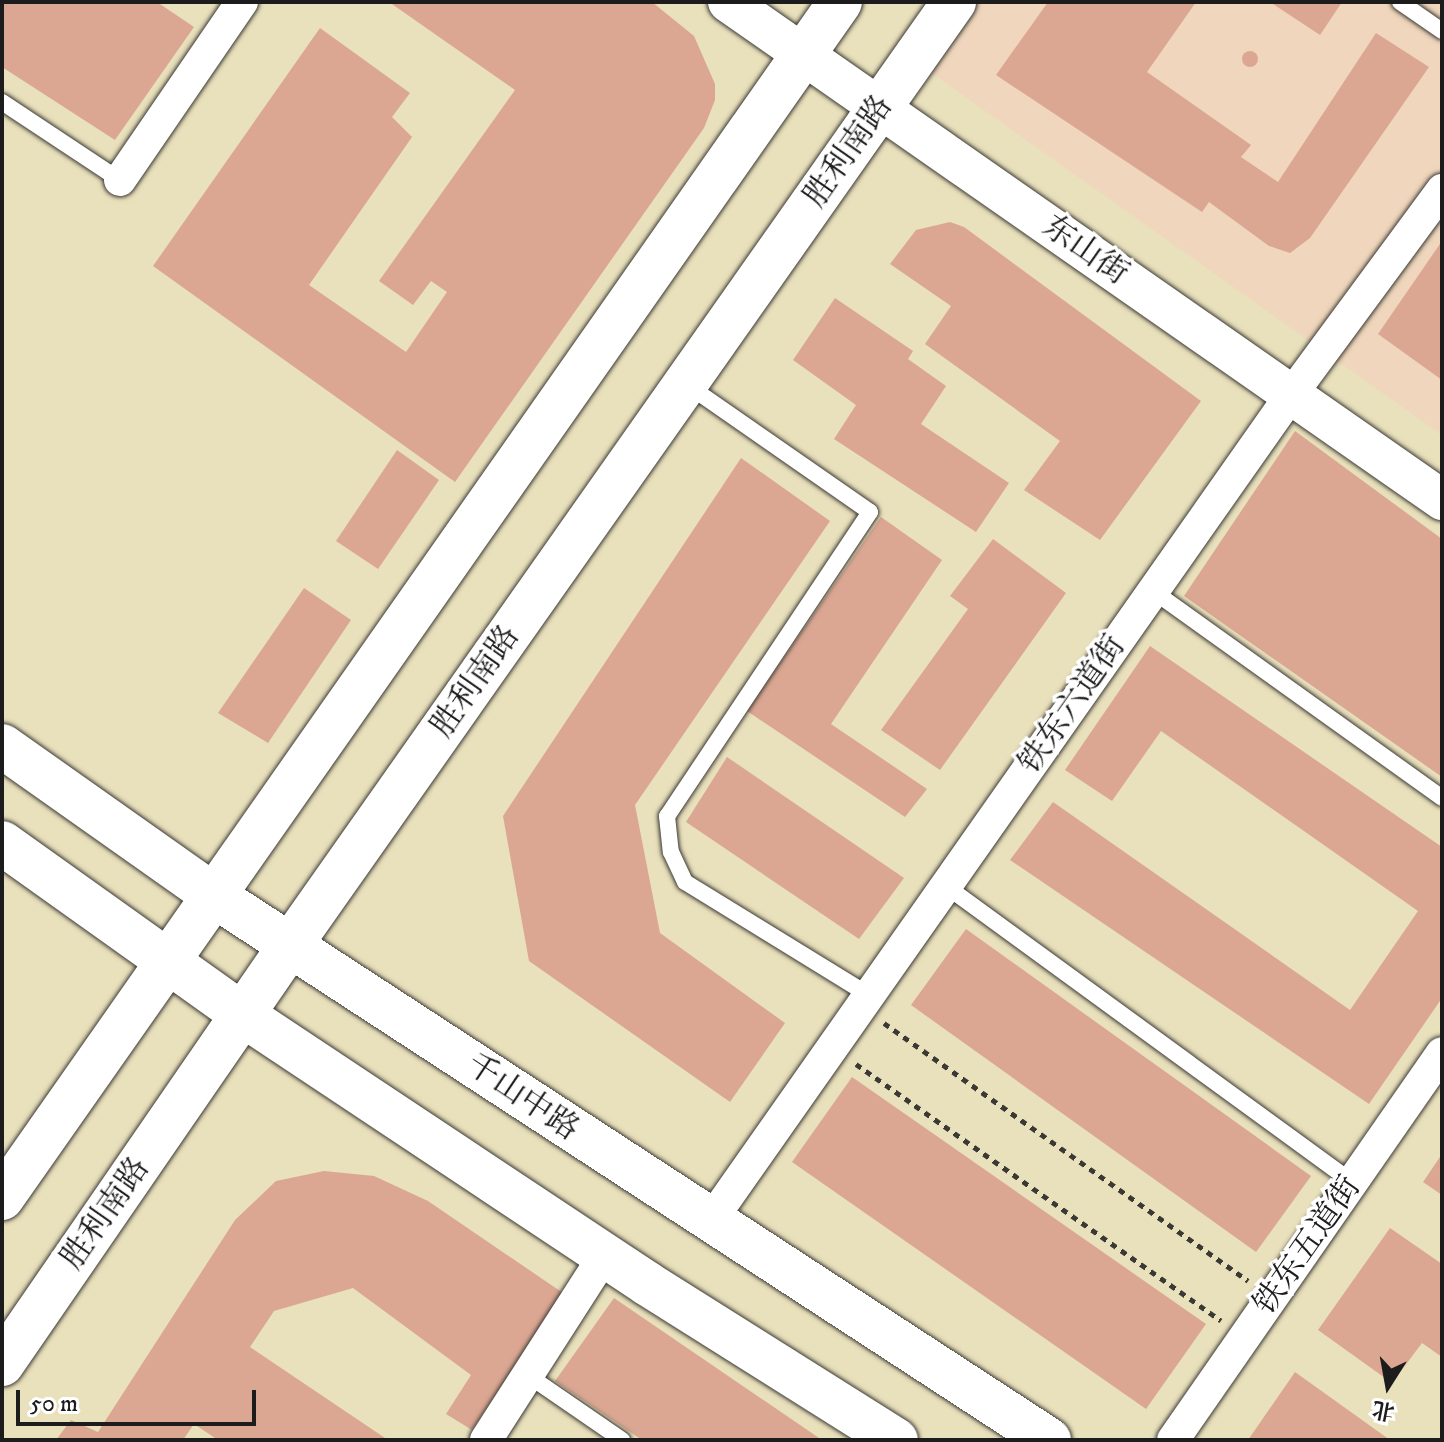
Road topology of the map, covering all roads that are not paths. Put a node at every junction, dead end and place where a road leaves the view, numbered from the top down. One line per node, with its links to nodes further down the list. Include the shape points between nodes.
1 (242, 2): 10 (street)
2 (728, 2): 7 (street, 东山街)
3 (840, 2): 7 (main road)
4 (954, 2): 9 (main road, 胜利南路)
5 (1400, 2): 6 (lane)
6 (1442, 31)
7 (802, 54): 9 (street, 东山街); 20 (main road)
8 (2, 102): 10 (lane)
9 (879, 108): 12 (main road, 胜利南路); 13 (street, 东山街)
10 (120, 180)
11 (1442, 190): 13 (street, 铁东六道街)
12 (686, 384): 21 (main road, 胜利南路); 23 (lane, via 870,512 667,816 671,852 685,882)
13 (1291, 395): 14 (street, 东山街); 15 (street, 铁东六道街)
14 (1442, 500)
15 (1153, 591): 17 (lane); 19 (street, 铁东六道街)
16 (2, 746): 20 (main road, 千山中路)
17 (1442, 798)
18 (2, 843): 22 (main road)
19 (946, 886): 23 (street, 铁东六道街); 26 (lane)
20 (213, 895): 21 (main road, 千山中路); 22 (main road)
21 (291, 944): 24 (main road, 胜利南路); 28 (main road, 千山中路)
22 (167, 962): 24 (main road); 27 (main road)
23 (865, 1001): 28 (street, 铁东六道街)
24 (243, 1015): 29 (main road); 30 (main road, 胜利南路)
25 (1442, 1053): 26 (street, 铁东五道街)
26 (1352, 1182): 36 (street, 铁东五道街)
27 (2, 1198)
28 (709, 1223): 35 (main road, 千山中路)
29 (606, 1253): 31 (street); 34 (main road)
30 (2, 1364)
31 (529, 1376): 32 (street); 33 (lane)
32 (486, 1440)
33 (622, 1440)
34 (896, 1440)
35 (1049, 1440)
36 (1173, 1440)

